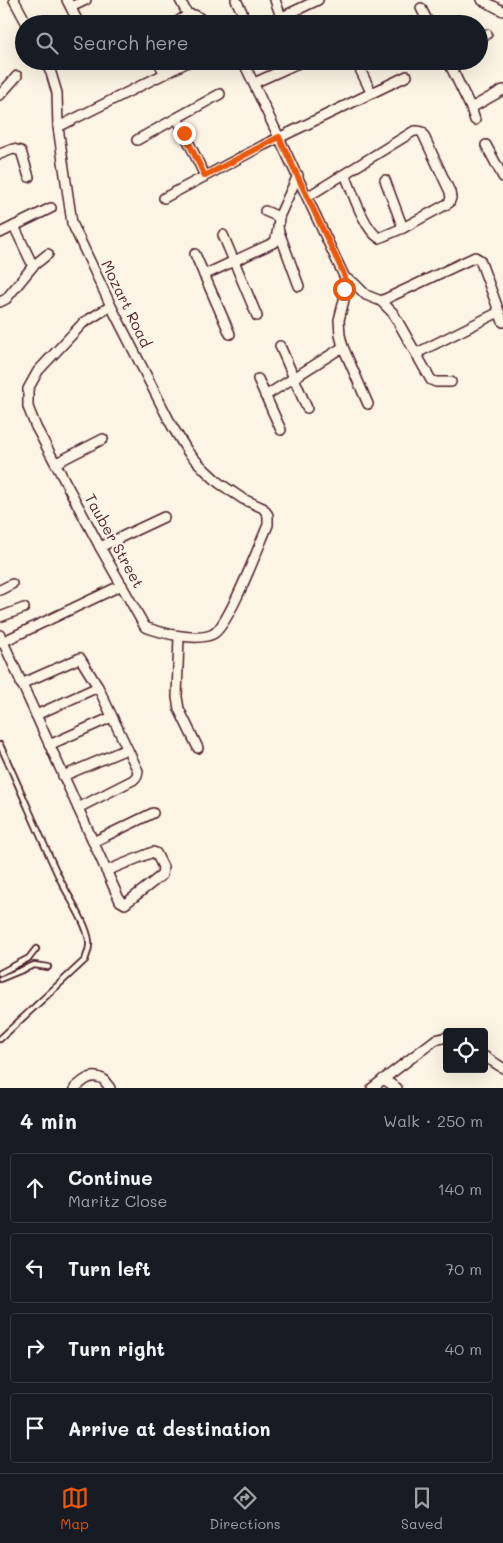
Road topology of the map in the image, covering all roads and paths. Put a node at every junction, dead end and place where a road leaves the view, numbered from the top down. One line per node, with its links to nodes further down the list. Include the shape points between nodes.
1 (14, 0): 12 (street)
2 (86, 0): 8 (street)
3 (180, 0): 13 (street)
4 (236, 0): 11 (street)
5 (275, 0): 15 (street)
6 (318, 0): 16 (street)
7 (482, 0): 10 (street)
8 (69, 4)
9 (421, 8): 17 (street)
10 (503, 11)
11 (242, 12)
12 (22, 15)
13 (188, 15): 14 (street)
14 (196, 15)
15 (280, 15)
16 (285, 15)
17 (424, 15)
18 (50, 70): 36 (street, Mozart Road, via 56,93)
19 (163, 70): 25 (street)
20 (173, 70): 25 (street)
21 (248, 70): 28 (street)
22 (283, 70): 28 (street)
23 (360, 70): 30 (street)
24 (452, 70): 33 (street)
25 (165, 74): 36 (street)
26 (17, 76): 32 (street)
27 (407, 76): 30 (street)
28 (254, 83): 37 (street)
29 (503, 90): 33 (street)
30 (371, 92): 37 (street)
31 (220, 94): 34 (street)
32 (0, 95)
33 (471, 108): 35 (street)
34 (177, 118): 38 (street); 43 (street)
35 (475, 120)
36 (58, 127): 66 (street, Mozart Road, via 72,223)
37 (279, 137): 42 (street); 43 (street)
38 (137, 140)
39 (486, 145): 45 (street)
40 (0, 154): 44 (street, via 20,150)
41 (344, 174): 47 (street); 53 (street, via 374,234 379,238 385,237); 53 (street, via 414,132 422,132 451,198 449,203)
42 (298, 175): 47 (street); 51 (street)
43 (205, 176): 48 (street)
44 (29, 177)
45 (503, 177)
46 (385, 180): 53 (street)
47 (307, 196): 62 (street)
48 (164, 198)
49 (51, 208): 52 (street)
50 (264, 211): 51 (street)
51 (279, 217): 54 (street)
52 (14, 226): 55 (street); 60 (street)
53 (403, 228)
54 (278, 229): 59 (street, via 274,242); 63 (street)
55 (0, 233)
56 (223, 235): 59 (street)
57 (48, 254): 60 (street)
58 (195, 254): 61 (street)
59 (233, 260): 61 (street); 68 (street)
60 (33, 266): 65 (street)
61 (204, 275): 70 (street)
62 (345, 278): 64 (street, via 366,295); 72 (street, via 339,320)
63 (299, 286)
64 (381, 301): 67 (street, via 475,258 480,260); 73 (street)
65 (0, 302)
66 (111, 306): 82 (street, Tauber Street, via 83,323 38,371 28,389 28,407); 83 (street, Mozart Road, via 188,452 219,483)
67 (499, 312): 69 (street); 73 (street)
68 (257, 316)
69 (503, 322)
70 (230, 334)
71 (280, 346): 74 (street)
72 (343, 346): 74 (street); 78 (street)
73 (417, 353): 76 (street, via 431,380)
74 (295, 377): 77 (street); 79 (street)
75 (258, 379): 77 (street)
76 (451, 382)
77 (266, 396): 80 (street)
78 (368, 404)
79 (308, 408)
80 (280, 430)
81 (103, 439): 82 (street)
82 (56, 463): 85 (street, Tauber Street)
83 (267, 513): 91 (street, Tauber Street, via 268,525 223,623 215,633 206,636)
84 (164, 517): 85 (street)
85 (100, 547): 87 (street, Tauber Street)
86 (12, 584): 88 (street)
87 (122, 585): 91 (street, Tauber Street, via 145,627); 92 (street)
88 (0, 590)
89 (24, 608): 90 (street)
90 (0, 617)
91 (179, 636): 99 (street, via 178,709)
92 (1, 640): 93 (street)
93 (21, 684): 94 (street, via 80,658); 95 (street)
94 (98, 687): 95 (street); 96 (street)
95 (36, 715): 98 (street)
96 (112, 717): 98 (street); 100 (street)
97 (0, 745): 111 (lane, via 90,942 84,960)
98 (50, 745): 101 (street)
99 (198, 748)
100 (127, 749): 101 (street); 102 (street, via 138,771 137,776)
101 (63, 776): 102 (street)
102 (78, 808): 104 (street)
103 (153, 813): 104 (street)
104 (93, 842): 105 (street)
105 (106, 871): 105 (street, via 120,901 125,904 162,875 163,867 153,852)
106 (36, 949): 108 (lane, via 29,958)
107 (48, 967): 109 (lane, via 34,965)
108 (0, 973)
109 (0, 979)
110 (443, 1038): 114 (street, via 435,1040)
111 (0, 1039)
112 (488, 1059): 113 (street)
113 (503, 1068)
114 (383, 1079): 117 (street); 118 (street)
115 (76, 1088): 116 (street, via 91,1076 103,1079)
116 (110, 1088)
117 (372, 1088)
118 (397, 1088)

